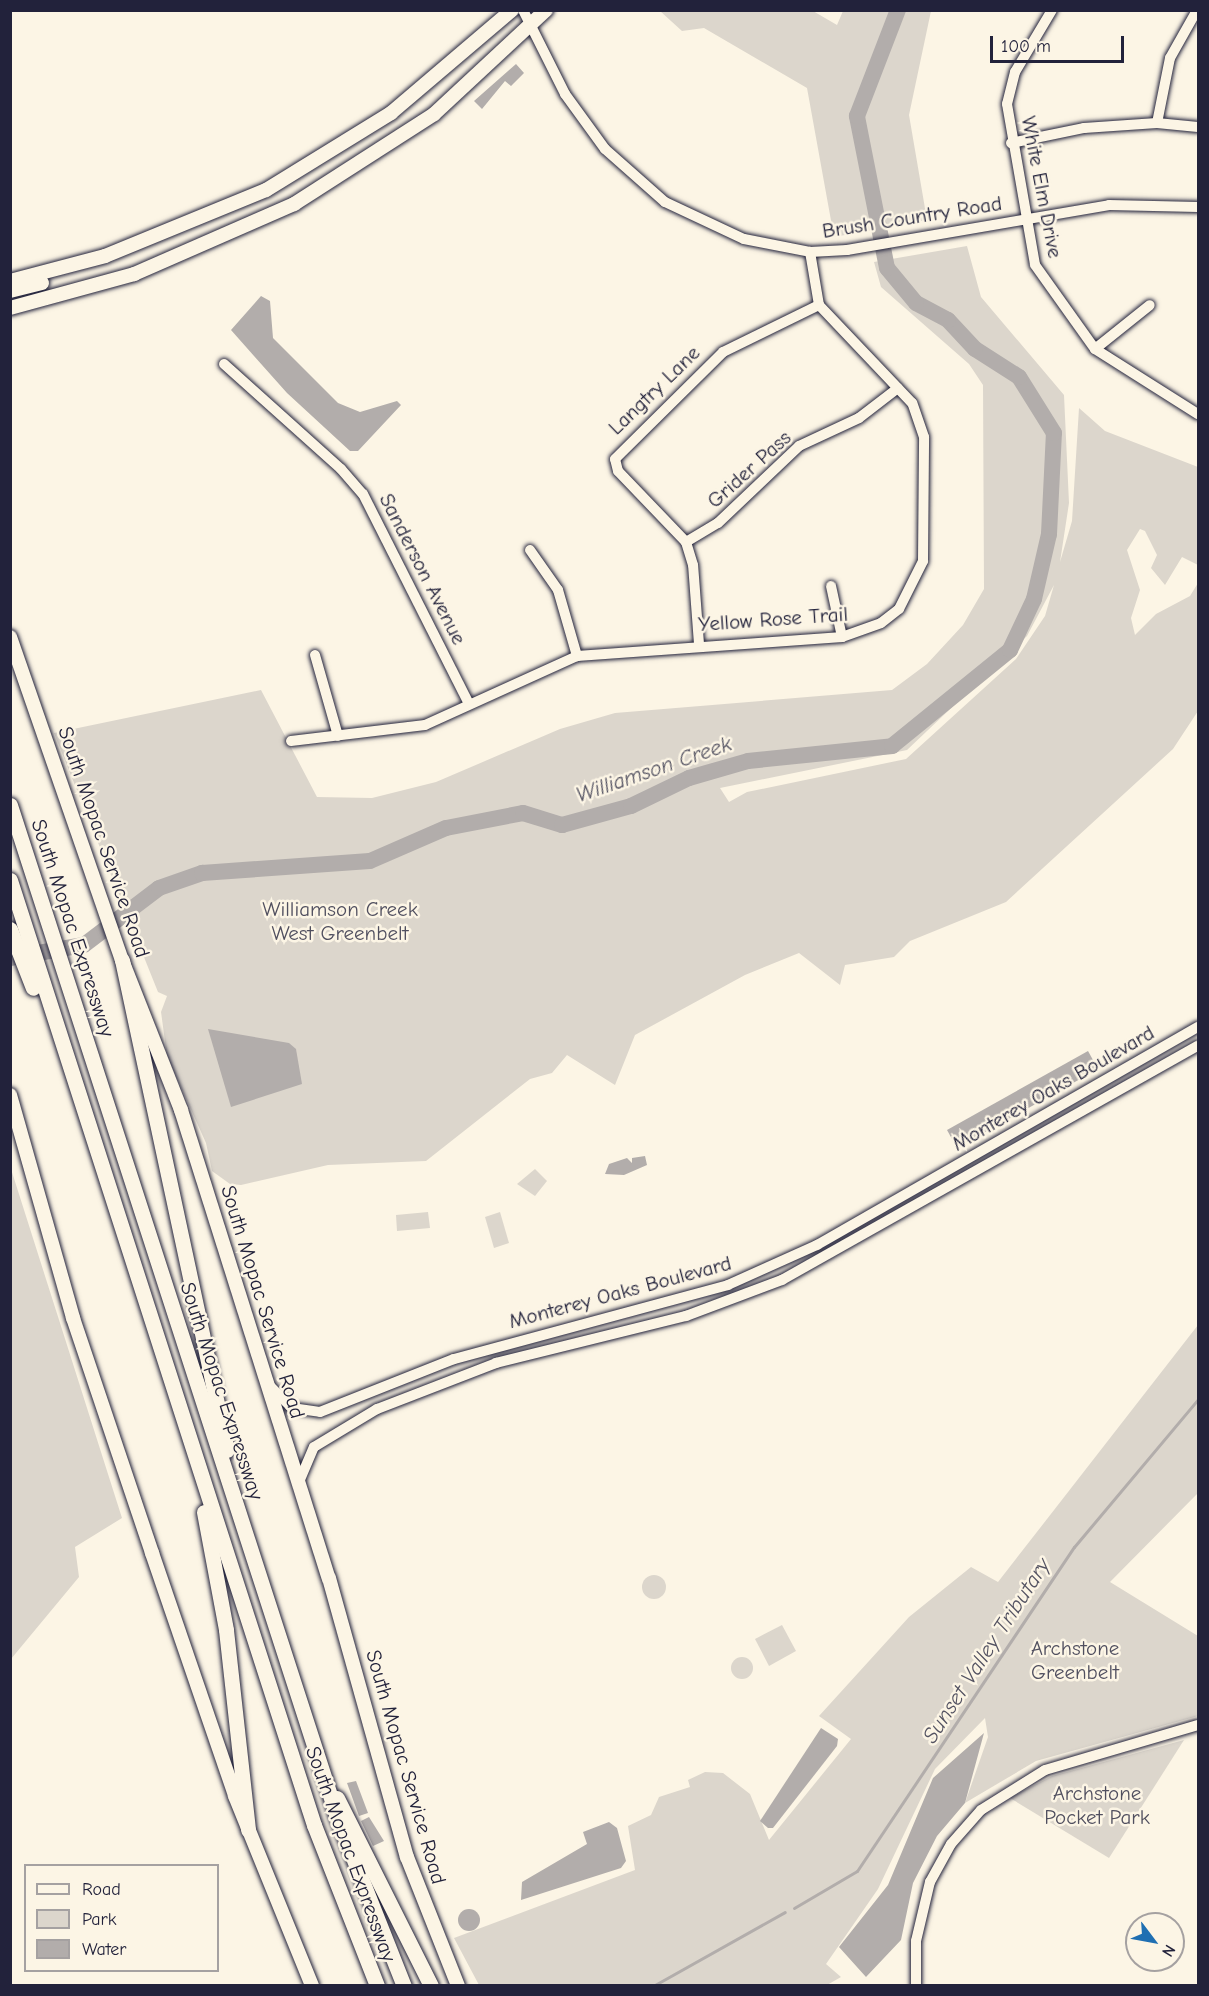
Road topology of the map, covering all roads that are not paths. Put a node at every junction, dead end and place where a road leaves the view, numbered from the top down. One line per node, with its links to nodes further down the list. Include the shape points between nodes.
1 (512, 10): 11 (main road, via 391,113 315,163)
2 (523, 10): 6 (street, Brush Country Road)
3 (546, 10): 6 (main road)
4 (1052, 10): 9 (street, White Elm Drive, via 1010,86)
5 (1197, 10): 7 (street, via 1170,58)
6 (530, 27): 13 (main road, via 469,85 392,144 350,173); 14 (street, Brush Country Road, via 581,119 650,192 715,228)
7 (1157, 123): 8 (street); 9 (street)
8 (1198, 127)
9 (1011, 143): 12 (street, White Elm Drive)
10 (1198, 207): 12 (street, Brush Country Road, via 1132,204)
11 (221, 211): 13 (main road); 15 (main road)
12 (1023, 219): 14 (street, Brush Country Road, via 847,250); 21 (street, White Elm Drive, via 1043,282)
13 (232, 235): 20 (main road, via 134,274)
14 (810, 252): 18 (street)
15 (90, 261): 16 (main road); 17 (main road)
16 (10, 281)
17 (10, 291)
18 (819, 305): 23 (street, Yellow Rose Trail); 25 (street, Langtry Lane, via 723,352 617,453 618,471)
19 (1150, 305): 21 (street)
20 (10, 308)
21 (1095, 349): 24 (street, White Elm Drive)
22 (224, 364): 33 (street, Sanderson Avenue, via 341,469 363,494)
23 (898, 388): 25 (street, Grider Pass, via 859,418 799,446 718,523); 29 (street, Yellow Rose Trail, via 912,403 924,436 923,561 899,609 873,627)
24 (1198, 414)
25 (686, 542): 30 (street, Langtry Lane, via 693,565)
26 (530, 550): 32 (street, via 558,590)
27 (831, 586): 29 (street)
28 (10, 637): 39 (main road, South Mopac Service Road)
29 (842, 637): 30 (street, Yellow Rose Trail)
30 (699, 645): 32 (street, Yellow Rose Trail)
31 (315, 655): 34 (street)
32 (577, 656): 33 (street, Yellow Rose Trail)
33 (469, 705): 34 (street, Yellow Rose Trail, via 425,726)
34 (338, 736): 35 (street, Yellow Rose Trail)
35 (291, 741)
36 (10, 805): 47 (highway, South Mopac Expressway)
37 (10, 880): 40 (highway, South Mopac Expressway)
38 (10, 929): 40 (highway)
39 (122, 960): 44 (main road, South Mopac Service Road, via 184,1120); 47 (highway, via 224,1430)
40 (40, 993): 45 (highway, South Mopac Expressway, via 64,1054)
41 (1198, 1027): 44 (street, Monterey Oaks Boulevard, via 818,1245 728,1285 465,1355 320,1412 292,1408)
42 (1198, 1046): 46 (street, Monterey Oaks Boulevard, via 771,1285 686,1316 496,1363 377,1409 314,1446)
43 (10, 1095): 50 (main road, via 76,1328)
44 (266, 1380): 46 (main road, South Mopac Service Road)
45 (201, 1480): 50 (highway, via 226,1630); 52 (highway, South Mopac Expressway, via 314,1825)
46 (298, 1485): 55 (main road, South Mopac Service Road, via 407,1857)
47 (231, 1486): 49 (highway, South Mopac Expressway)
48 (1198, 1725): 56 (street, via 1045,1770 981,1810 944,1856 925,1896 915,1941)
49 (326, 1780): 53 (highway, South Mopac Expressway, via 367,1902); 54 (highway)
50 (248, 1830): 51 (main road)
51 (312, 1986)
52 (377, 1986)
53 (404, 1986)
54 (431, 1986)
55 (458, 1986)
56 (916, 1986)

